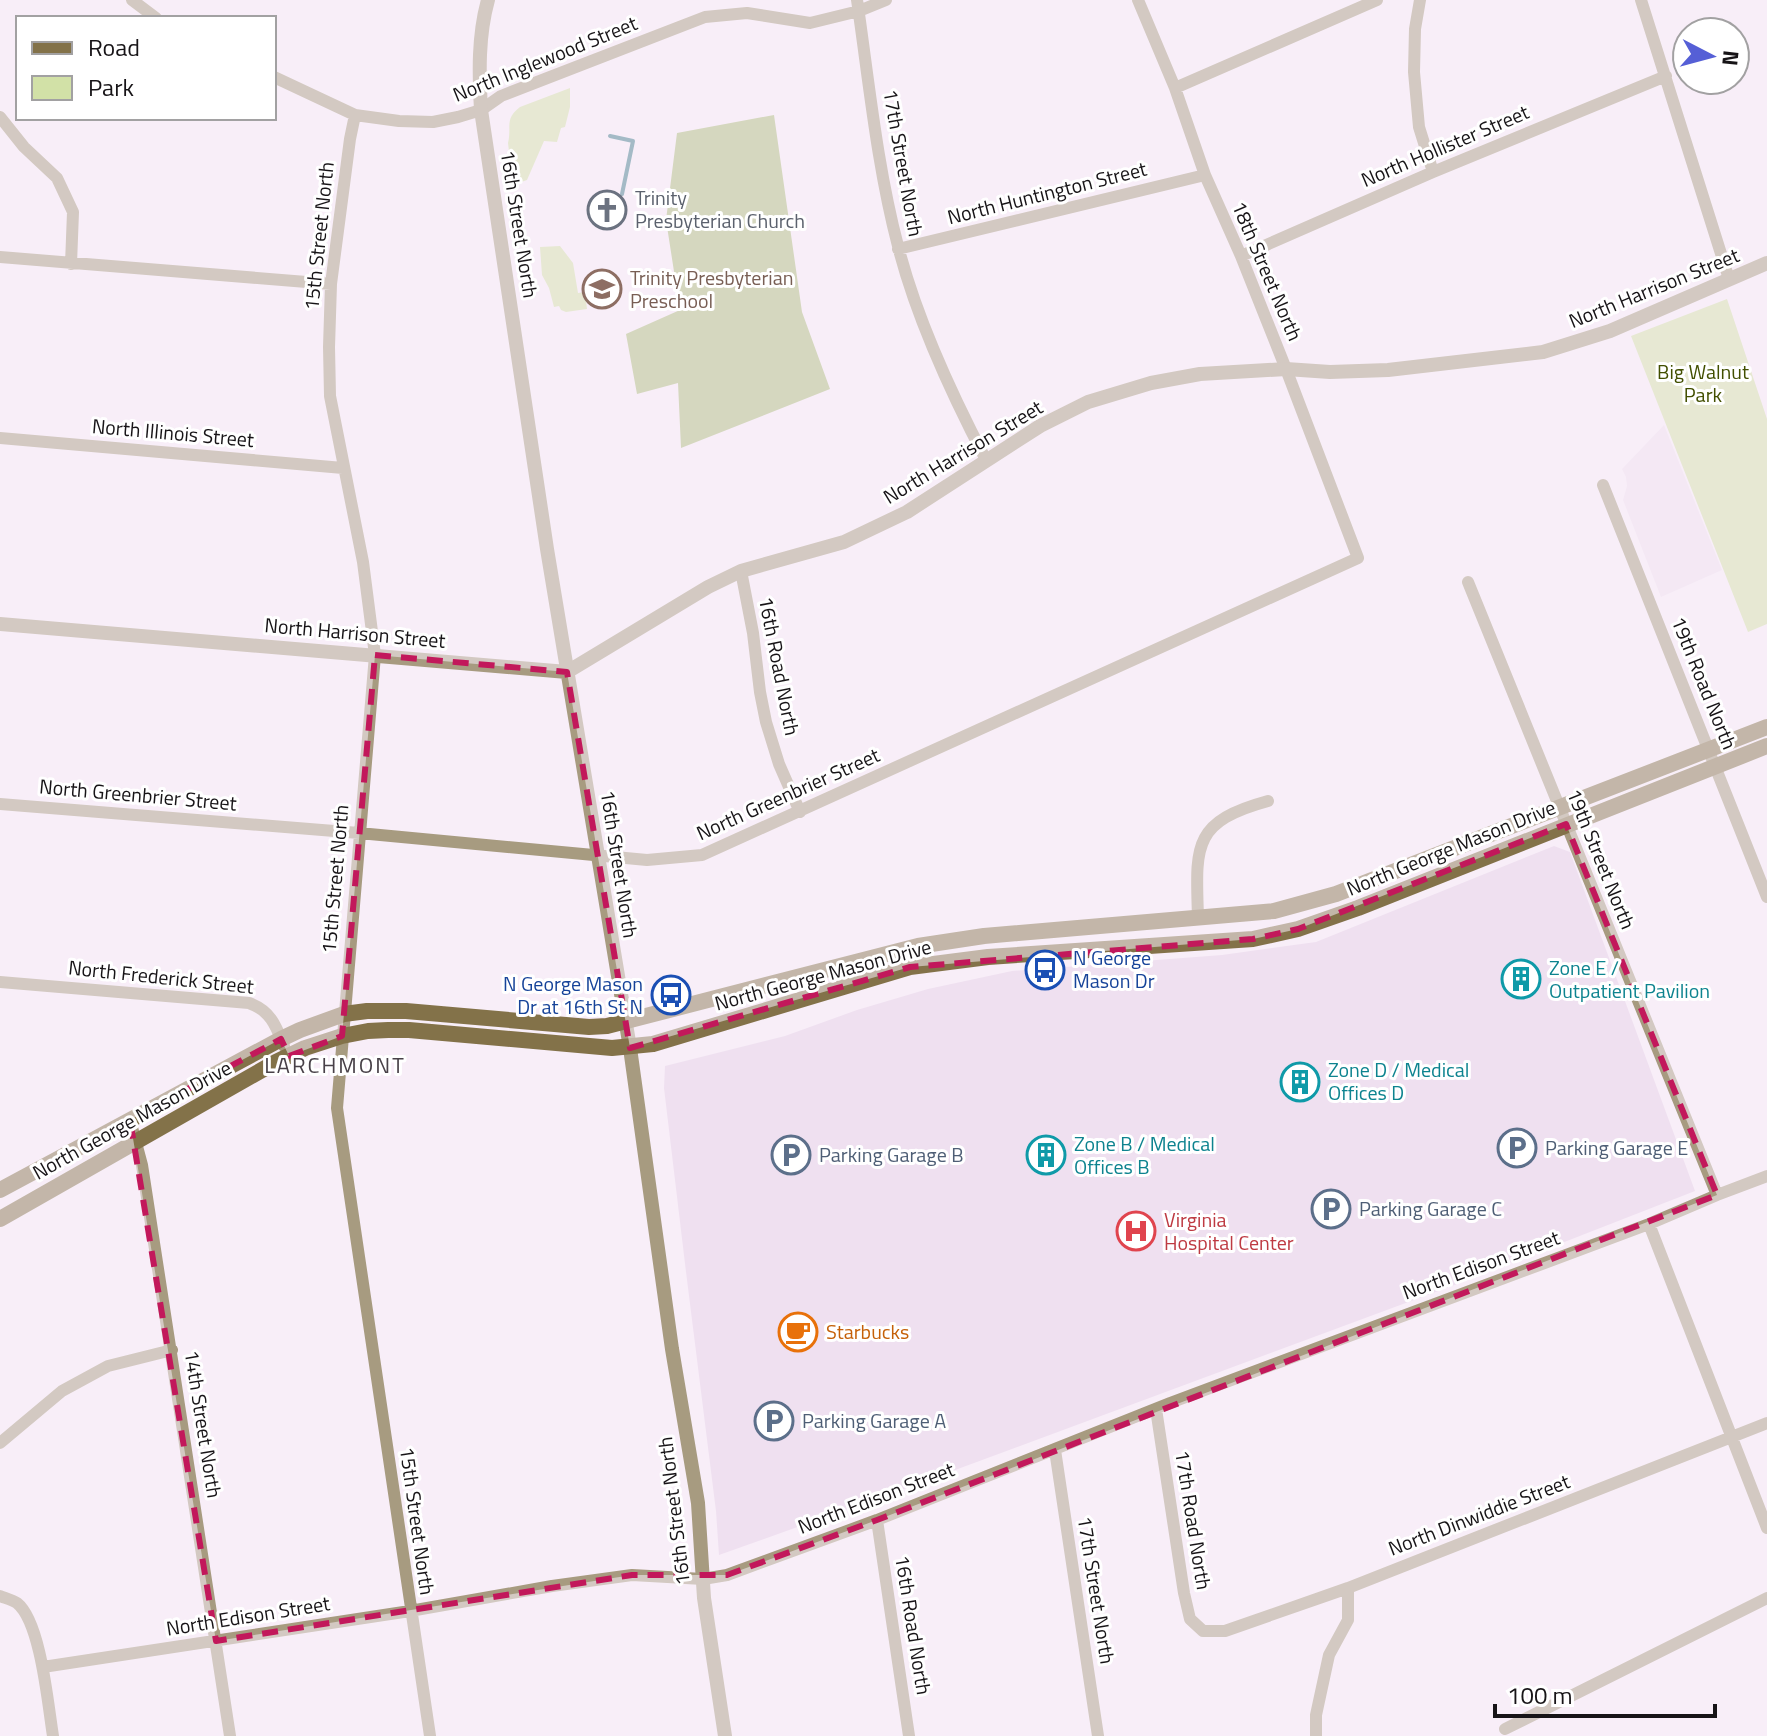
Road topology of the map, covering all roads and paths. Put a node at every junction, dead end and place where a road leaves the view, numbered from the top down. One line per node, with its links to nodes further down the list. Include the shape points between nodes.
1 (132, 0): 9 (street)
2 (488, 0): 13 (street, 16th Street North, via 479,70)
3 (886, 0): 8 (street, North Inglewood Street)
4 (1138, 0): 12 (street, 18th Street North)
5 (1377, 0): 12 (street)
6 (1420, 0): 16 (street, via 1414,72 1419,127)
7 (1641, 0): 10 (street)
8 (858, 5): 13 (street, North Inglewood Street, via 810,23 747,13 705,17 501,96); 18 (street, 17th Street North)
9 (153, 16)
10 (1666, 76): 16 (street, North Hollister Street); 23 (street)
11 (276, 78): 14 (street)
12 (1175, 88): 17 (street, 18th Street North)
13 (481, 110): 14 (street, North Inglewood Street, via 433,122); 35 (street, 16th Street North)
14 (355, 115): 24 (street, 15th Street North)
15 (0, 117): 22 (street, via 57,178 73,212)
16 (1433, 172): 19 (street, North Hollister Street)
17 (1205, 175): 18 (street, North Huntington Street); 19 (street, 18th Street North)
18 (898, 249): 27 (street, 17th Street North, via 932,343)
19 (1241, 256): 25 (street, 18th Street North)
20 (0, 257): 22 (street)
21 (1767, 263): 23 (street, North Harrison Street)
22 (71, 264): 24 (street)
23 (1729, 279): 25 (street, North Harrison Street, via 1610,331 1543,352 1388,370)
24 (331, 284): 28 (street, 15th Street North, via 330,396)
25 (1286, 369): 27 (street, North Harrison Street, via 1200,374 1088,402); 30 (street, 18th Street North)
26 (0, 438): 28 (street, North Illinois Street)
27 (986, 460): 31 (street, North Harrison Street, via 907,512 844,542)
28 (343, 468): 34 (street, 15th Street North)
29 (1603, 485): 38 (street, 19th Road North)
30 (1358, 558): 43 (street, North Greenbrier Street)
31 (741, 571): 35 (street, North Harrison Street); 43 (street, 16th Road North, via 766,722)
32 (1468, 582): 42 (street, 19th Street North)
33 (0, 624): 34 (street, North Harrison Street)
34 (375, 655): 35 (street, North Harrison Street); 45 (street, 15th Street North)
35 (567, 672): 46 (street, 16th Street North)
36 (1767, 727): 38 (main road, North George Mason Drive)
37 (1767, 746): 39 (main road, North George Mason Drive)
38 (1709, 749): 39 (street, 19th Road North); 42 (main road, North George Mason Drive)
39 (1715, 766): 44 (main road, North George Mason Drive); 47 (street, 19th Road North)
40 (1268, 801): 48 (street, via 1224,816 1210,828 1196,865)
41 (0, 804): 45 (street, North Greenbrier Street)
42 (1558, 807): 44 (street, 19th Street North); 48 (main road, North George Mason Drive, via 1336,894 1274,911)
43 (800, 812): 46 (street, North Greenbrier Street, via 702,855 647,860)
44 (1566, 824): 54 (main road, North George Mason Drive, via 1298,929 1253,939 910,967); 60 (street, 19th Street North)
45 (359, 833): 46 (street, North Greenbrier Street); 50 (street, 15th Street North)
46 (597, 855): 51 (street, 16th Street North)
47 (1767, 897)
48 (1198, 918): 51 (main road, North George Mason Drive, via 930,944)
49 (0, 982): 53 (street, North Frederick Street, via 249,1003 268,1013)
50 (344, 1014): 51 (main road, North George Mason Drive, via 397,1010 589,1027); 52 (street, 15th Street North); 53 (main road, North George Mason Drive)
51 (625, 1022): 54 (street, 16th Street North)
52 (342, 1036): 54 (main road, North George Mason Drive, via 409,1030); 55 (main road, North George Mason Drive); 75 (street, 15th Street North, via 337,1108)
53 (281, 1039): 55 (street, North Frederick Street); 56 (main road, North George Mason Drive)
54 (630, 1048): 71 (street, 16th Street North, via 698,1503)
55 (289, 1056): 57 (main road, North George Mason Drive)
56 (130, 1120): 57 (street, 14th Street North); 59 (main road, North George Mason Drive)
57 (136, 1141): 61 (main road, North George Mason Drive); 63 (street, 14th Street North)
58 (1767, 1176): 60 (street, North Edison Street)
59 (0, 1190)
60 (1717, 1195): 62 (street, North Edison Street)
61 (0, 1219)
62 (1649, 1224): 64 (street, North Edison Street); 66 (street)
63 (172, 1350): 67 (street, via 108,1366 62,1391); 77 (street, 14th Street North)
64 (1156, 1409): 68 (street, North Edison Street); 76 (street, 17th Road North, via 1184,1593 1190,1619)
65 (1767, 1423): 66 (street, North Dinwiddie Street)
66 (1732, 1437): 70 (street); 72 (street, North Dinwiddie Street)
67 (0, 1443)
68 (1055, 1450): 69 (street, North Edison Street); 85 (street, 17th Street North)
69 (877, 1520): 71 (street, North Edison Street); 84 (street, 16th Road North)
70 (1767, 1528)
71 (703, 1579): 75 (street, North Edison Street, via 632,1575); 83 (street, 16th Street North)
72 (1348, 1588): 76 (street, North Dinwiddie Street, via 1225,1631); 86 (street, via 1348,1620 1329,1655)
73 (0, 1596): 78 (street, via 18,1603 31,1624)
74 (1767, 1598): 79 (street)
75 (410, 1611): 77 (street, North Edison Street); 82 (street, 15th Street North)
76 (1203, 1631)
77 (216, 1641): 78 (street, North Edison Street); 81 (street, 14th Street North)
78 (43, 1667): 80 (street)
79 (1505, 1729)
80 (53, 1736)
81 (230, 1736)
82 (430, 1736)
83 (725, 1736)
84 (909, 1736)
85 (1098, 1736)
86 (1316, 1736)

